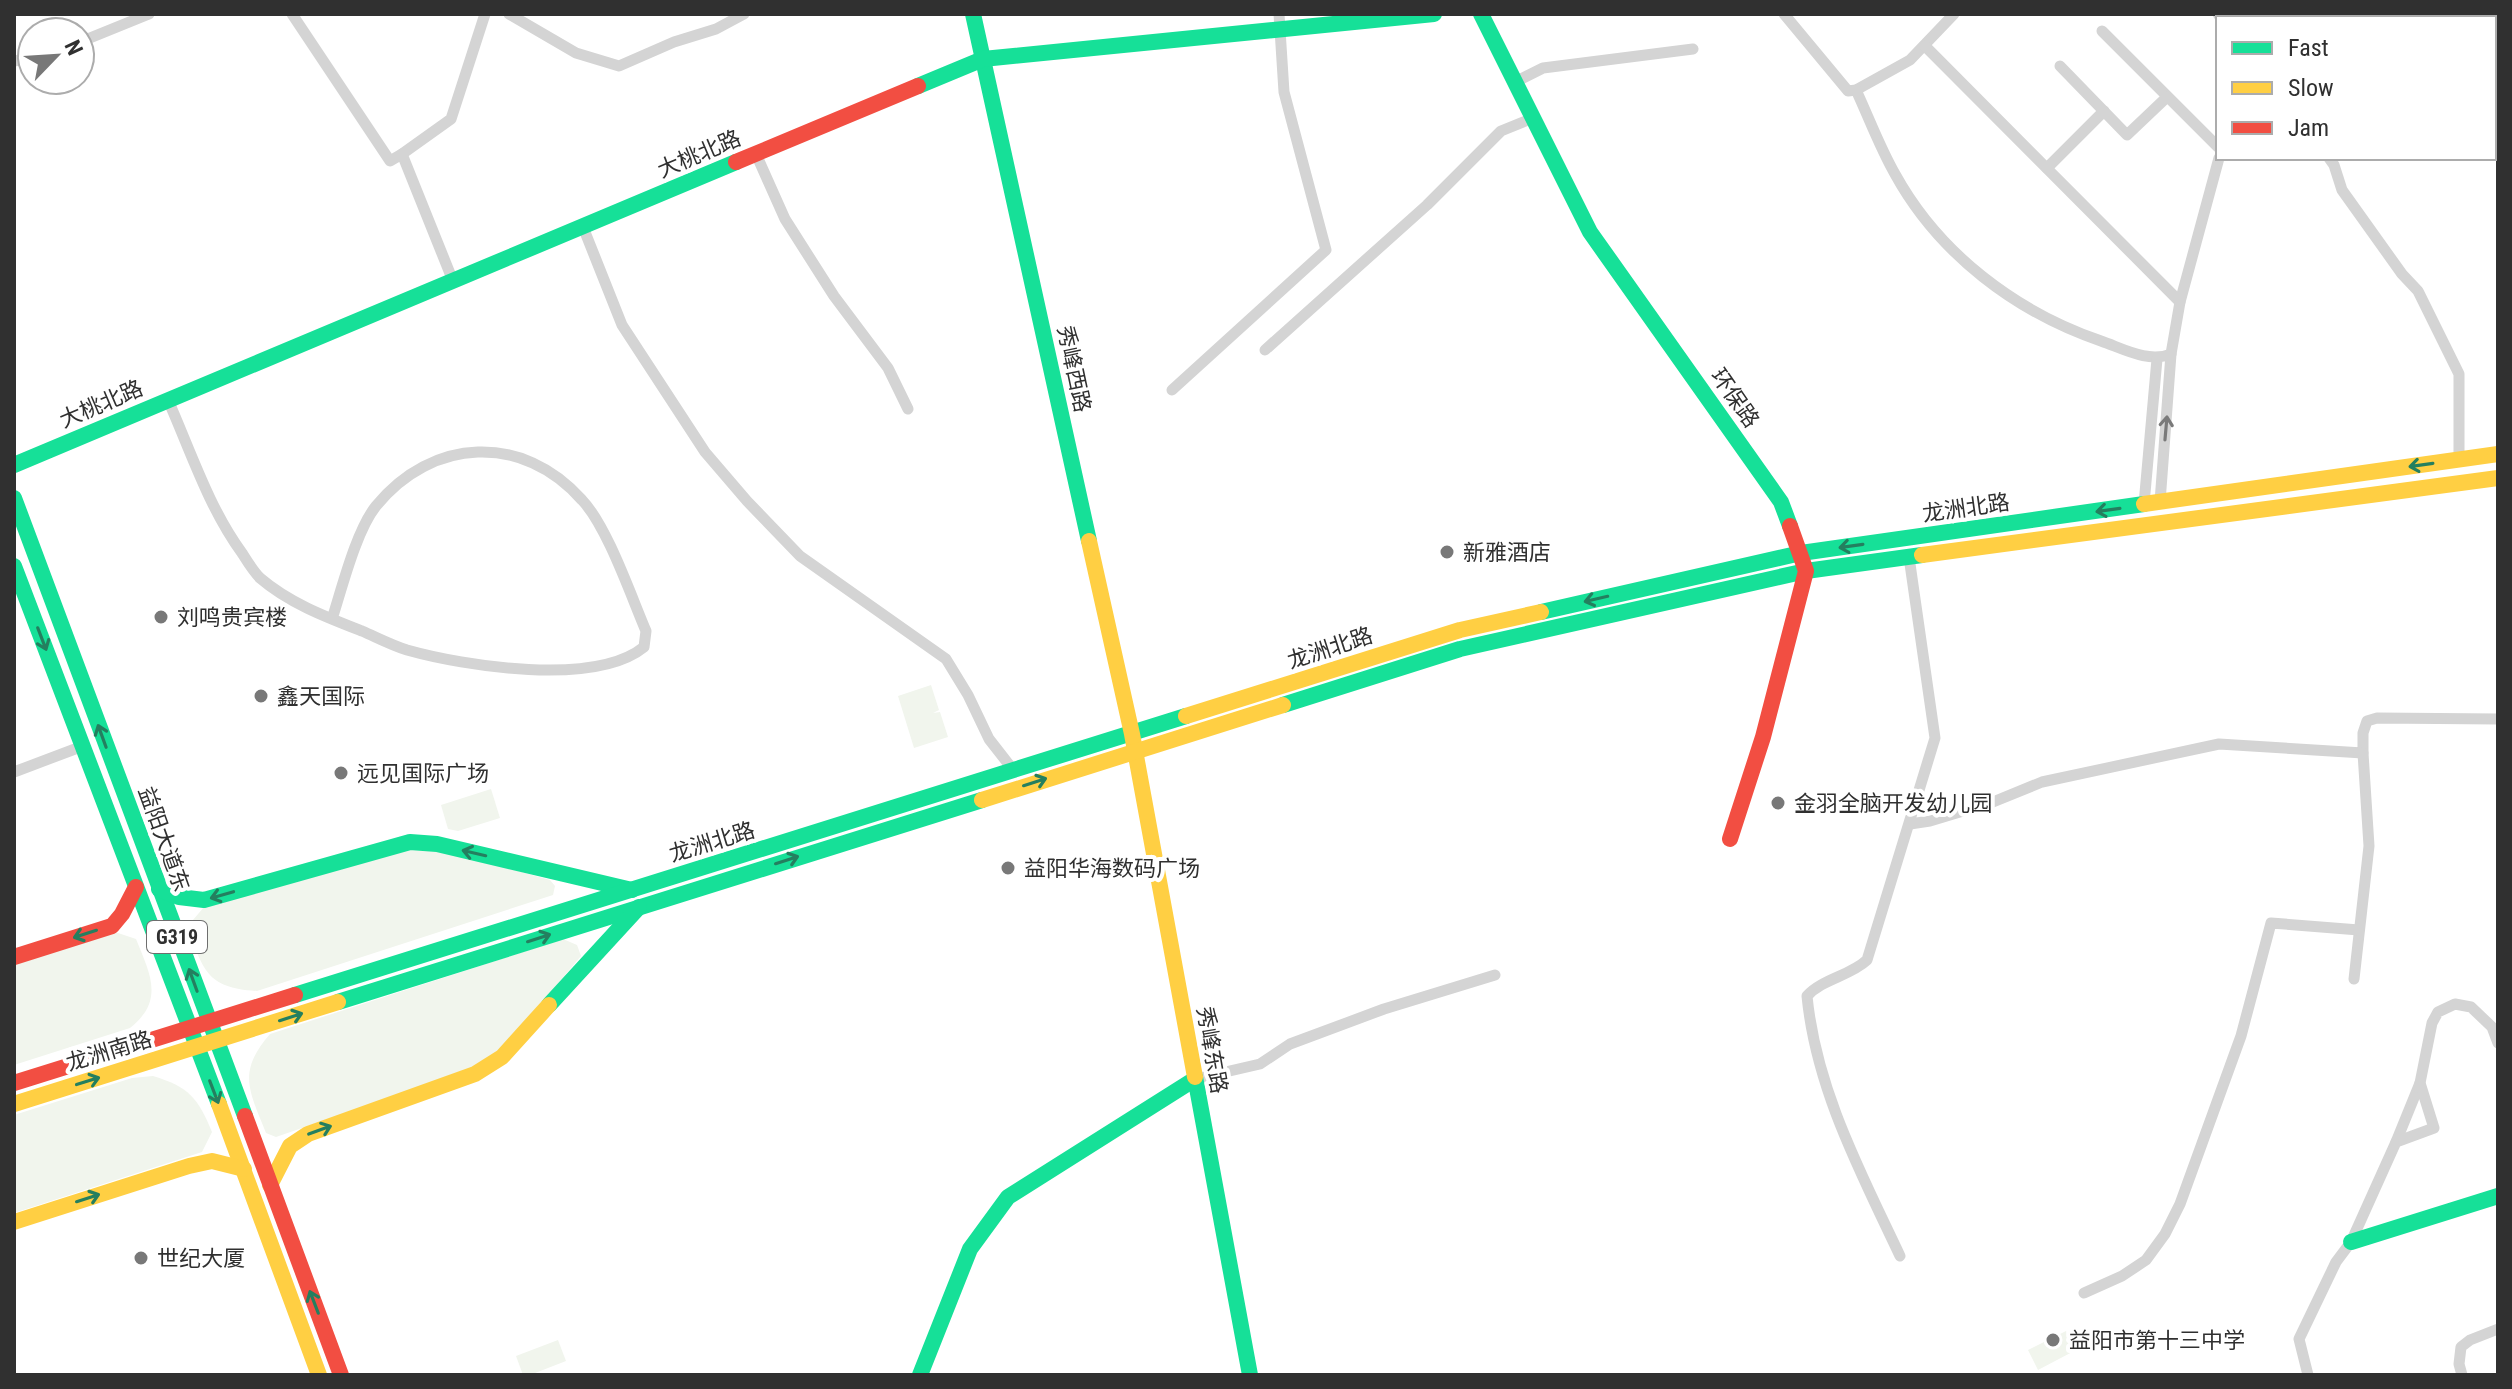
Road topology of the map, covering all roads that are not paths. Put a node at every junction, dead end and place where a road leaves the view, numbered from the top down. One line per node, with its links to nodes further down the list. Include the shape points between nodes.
1 (149, 14): 13 (street)
2 (292, 14): 24 (street, via 390,161)
3 (485, 14): 24 (street, via 451,119)
4 (509, 14): 5 (street, via 576,53 619,66)
5 (744, 14)
6 (973, 14): 16 (main road, 秀峰西路)
7 (1434, 14): 11 (main road, 大桃北路)
8 (1481, 14): 18 (main road, 环保路)
9 (1784, 14): 19 (street, via 1848,91)
10 (1954, 14): 14 (street)
11 (1279, 22): 16 (main road, 大桃北路); 35 (street, via 1284,92 1326,250)
12 (2102, 31): 20 (street)
13 (96, 36)
14 (1925, 46): 19 (street); 28 (street)
15 (1693, 49): 18 (street, via 1543,68)
16 (983, 59): 25 (main road, 大桃北路); 50 (main road, 秀峰西路)
17 (2060, 66): 21 (street)
18 (1515, 82): 22 (main road, 环保路)
19 (1856, 90): 34 (street, via 1895,174 1948,247 1996,288 2080,334)
20 (2167, 97): 21 (street, via 2127,135); 23 (street)
21 (2104, 111): 28 (street)
22 (1533, 118): 32 (street, via 1501,131); 44 (main road, 环保路, via 1590,232 1781,502)
23 (2216, 145)
24 (402, 154): 30 (street)
25 (756, 154): 29 (main road, 大桃北路); 37 (street, via 785,219 888,368)
26 (2218, 160): 31 (street)
27 (2330, 160): 39 (street, via 2342,190 2418,291 2459,374)
28 (2047, 168): 31 (street)
29 (583, 227): 30 (main road, 大桃北路); 53 (street, via 622,325 705,452 800,556 946,659 989,739)
30 (453, 281): 36 (main road, 大桃北路)
31 (2180, 302): 33 (street)
32 (1265, 350)
33 (2171, 354): 34 (street); 43 (street, one-way to 33)
34 (2157, 359): 43 (street)
35 (1172, 390)
36 (168, 400): 40 (main road, 大桃北路); 48 (street, via 224,529 258,577)
37 (908, 409)
38 (2498, 454): 39 (main road, 龙洲北路)
39 (2459, 459): 43 (main road, 龙洲北路, one-way to 43)
40 (14, 465)
41 (2498, 478): 45 (main road, 龙洲北路)
42 (14, 498): 58 (main road, 益阳大道东 / G319, one-way to 42)
43 (2152, 503): 44 (main road, 龙洲北路, one-way to 44)
44 (1801, 553): 47 (main road, 环保路); 50 (main road, 龙洲北路, one-way to 50, via 1460,630)
45 (1909, 557): 47 (main road, 龙洲北路); 55 (street, via 1935,738)
46 (14, 566): 51 (main road, G319, one-way to 51)
47 (1806, 571): 50 (main road, 龙洲北路, via 1460,649); 56 (main road)
48 (332, 619): 48 (street, via 406,649 497,668 564,670 604,664 633,656 644,647 646,631 585,503 566,482 503,451 441,457 375,507 350,559)
49 (2498, 719): 52 (street, via 2377,718 2367,721)
50 (1133, 742): 53 (main road, 龙洲北路); 60 (main road, 龙洲北路, one-way to 50); 70 (main road, 秀峰东路)
51 (83, 746): 54 (street); 57 (main road, G319)
52 (2363, 753): 55 (street, via 2219,744 2042,782 1993,802); 61 (street, via 2369,846)
53 (1014, 771): 59 (main road, 龙洲北路)
54 (14, 772)
55 (1910, 824): 80 (street, via 1867,960 1807,996 1838,1125)
56 (1730, 839)
57 (136, 887): 62 (main road, one-way to 62, via 112,926); 66 (main road, G319)
58 (159, 889): 59 (main road, one-way to 58, via 410,842 204,900); 65 (main road, 益阳大道东 / G319, one-way to 58)
59 (632, 890): 65 (main road, 龙洲北路)
60 (639, 907): 67 (main road, 龙洲北路, one-way to 60); 76 (main road, one-way to 60, via 290,1146 308,1134 475,1074 502,1057)
61 (2359, 930): 64 (street); 81 (street, via 2271,923 2241,1036 2165,1234 2146,1260)
62 (14, 957)
63 (1495, 975): 70 (street, via 1290,1044 1260,1064)
64 (2354, 979)
65 (209, 1023): 66 (main road, 龙洲南路); 67 (main road, 益阳大道东 / G319)
66 (191, 1028): 69 (main road, G319); 71 (main road, 龙洲南路)
67 (217, 1040): 69 (main road, 龙洲南路); 76 (main road, 益阳大道东 / G319)
68 (2498, 1043): 72 (street, via 2492,1027 2471,1007 2455,1004 2438,1012)
69 (197, 1047): 73 (main road, 龙洲南路, one-way to 69); 75 (main road, G319, one-way to 75)
70 (1195, 1079): 85 (main road, via 1008,1197 970,1249); 86 (main road, 秀峰东路)
71 (14, 1083)
72 (2420, 1083): 74 (street); 74 (street, via 2434,1128)
73 (14, 1104)
74 (2396, 1142): 79 (street)
75 (244, 1169): 78 (main road, one-way to 75, via 189,1166 212,1161); 83 (main road, G319)
76 (270, 1185): 84 (main road, 益阳大道东 / G319, one-way to 76)
77 (2498, 1196): 79 (main road)
78 (14, 1222)
79 (2351, 1242): 87 (street, via 2299,1339)
80 (1900, 1256)
81 (2084, 1293)
82 (2498, 1329): 88 (street, via 2461,1347)
83 (319, 1375)
84 (341, 1375)
85 (920, 1375)
86 (1250, 1375)
87 (2308, 1375)
88 (2462, 1375)

